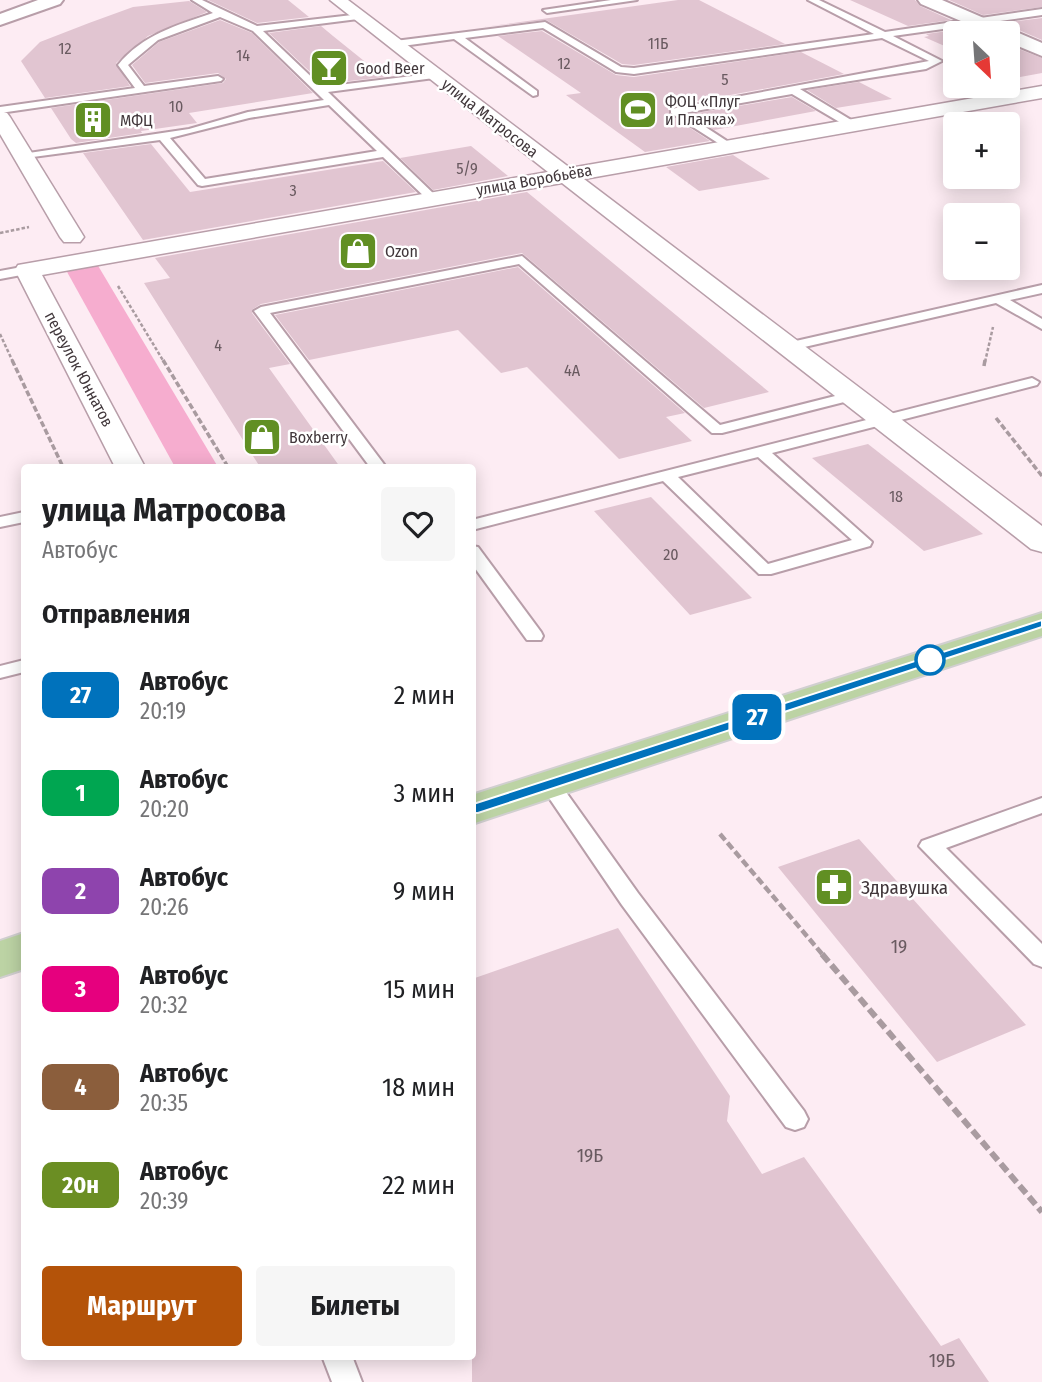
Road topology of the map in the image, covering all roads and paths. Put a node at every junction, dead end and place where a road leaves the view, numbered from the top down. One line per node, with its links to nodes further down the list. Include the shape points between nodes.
1 (54, 0): 12 (street)
2 (196, 0): 10 (lane)
3 (338, 0): 11 (street, улица Матросова)
4 (633, 0): 8 (lane)
5 (812, 0): 17 (lane)
6 (927, 0): 13 (street)
7 (1042, 4): 9 (lane, via 1030,5)
8 (545, 5): 14 (lane, via 538,18)
9 (1042, 11): 13 (lane)
10 (220, 14): 16 (lane); 24 (lane, via 162,33 135,49 123,65)
11 (358, 16): 16 (lane); 20 (street, улица Матросова)
12 (0, 20)
13 (976, 21)
14 (545, 25): 17 (lane, via 627,71); 18 (lane)
15 (943, 26): 17 (lane)
16 (256, 29): 25 (lane)
17 (884, 35): 26 (lane, via 937,61 796,85)
18 (456, 36): 20 (lane); 28 (lane)
19 (1020, 40): 21 (street)
20 (395, 44): 22 (street, улица Матросова)
21 (1042, 50)
22 (434, 75): 25 (lane); 36 (street, улица Матросова)
23 (218, 79): 24 (lane)
24 (141, 89): 30 (lane)
25 (321, 90): 29 (lane)
26 (791, 91): 31 (lane); 33 (lane, via 675,111)
27 (1042, 92): 31 (street, улица Воробьёва)
28 (533, 93)
29 (330, 102): 32 (lane); 34 (lane)
30 (2, 121): 35 (street)
31 (852, 125): 33 (street, улица Воробьёва)
32 (162, 135): 34 (lane, via 202,183); 35 (lane)
33 (729, 146): 36 (street, улица Воробьёва)
34 (388, 153): 37 (lane)
35 (22, 158): 38 (street)
36 (565, 175): 37 (street, улица Воробьёва); 45 (street, улица Матросова)
37 (432, 198): 39 (street, улица Воробьёва)
38 (72, 237)
39 (27, 270): 40 (lane); 51 (street, переулок Юннатов)
40 (0, 275)
41 (1042, 289): 42 (lane)
42 (998, 299): 43 (lane); 45 (lane)
43 (1042, 325)
44 (0, 334): 50 (path)
45 (787, 347): 47 (street, улица Матросова)
46 (1039, 384): 48 (lane)
47 (851, 396): 48 (street, улица Матросова); 52 (lane, via 717,430 522,260 261,312)
48 (883, 420): 49 (lane); 57 (street, улица Матросова)
49 (762, 452): 53 (lane); 53 (lane, via 864,542 765,570)
50 (62, 464)
51 (128, 464)
52 (376, 464)
53 (667, 476): 56 (lane)
54 (21, 518): 55 (lane)
55 (0, 522)
56 (476, 524)
57 (1042, 542)
58 (476, 556): 60 (lane)
59 (1042, 624): 63 (main road)
60 (534, 636)
61 (21, 667): 62 (lane)
62 (0, 672)
63 (551, 786): 65 (main road); 70 (lane)
64 (1042, 805): 68 (lane, via 930,846)
65 (476, 809)
66 (720, 834): 71 (path)
67 (21, 952): 69 (main road)
68 (1042, 958)
69 (0, 959)
70 (795, 1119)
71 (1042, 1212)
72 (339, 1360): 73 (lane)
73 (347, 1382)

